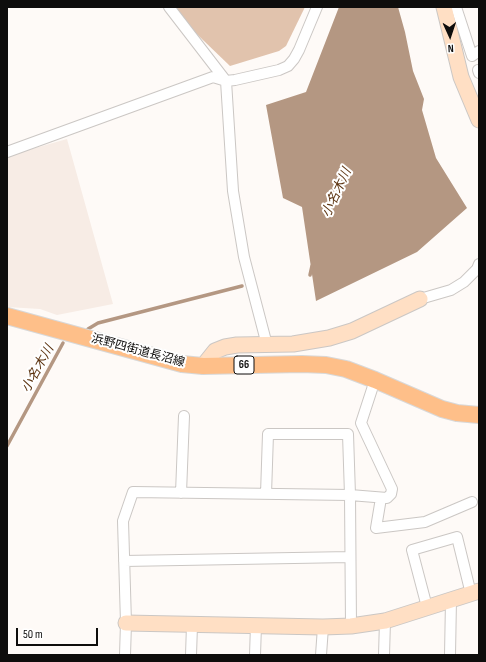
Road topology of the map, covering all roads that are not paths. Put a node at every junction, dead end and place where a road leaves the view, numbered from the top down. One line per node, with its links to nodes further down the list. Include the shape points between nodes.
1 (169, 7): 8 (street)
2 (318, 7): 8 (street, via 299,50 288,66)
3 (444, 7): 9 (street, via 461,77)
4 (456, 7): 5 (street, via 472,56)
5 (479, 51)
6 (479, 70): 7 (street)
7 (479, 73)
8 (226, 80): 10 (street, via 213,77); 14 (street, via 233,191 244,257)
9 (479, 120)
10 (7, 152)
11 (479, 264): 12 (street, via 464,282 451,290)
12 (420, 299): 14 (street, via 352,331 329,338)
13 (7, 316): 15 (main road, 浜野四街道長沼線 / 66, via 182,364)
14 (267, 346): 15 (street, via 225,347 215,352)
15 (203, 366): 16 (main road, 浜野四街道長沼線 / 66, via 326,365 346,369)
16 (375, 380): 18 (main road, 浜野四街道長沼線 / 66, via 442,409); 22 (street, via 361,422 392,489 387,498)
17 (184, 416): 19 (street)
18 (479, 416)
19 (181, 493): 20 (street); 25 (street, via 132,492 123,521)
20 (266, 494): 21 (street); 21 (street, via 268,434 348,434)
21 (350, 495): 22 (street); 24 (street)
22 (381, 498): 23 (street, via 376,528 425,522)
23 (472, 502)
24 (350, 558): 25 (street); 33 (street)
25 (124, 561): 30 (street)
26 (475, 593): 27 (street); 28 (street, via 456,536 412,550)
27 (451, 600): 28 (street); 40 (street)
28 (427, 607): 29 (street)
29 (385, 621): 33 (street); 39 (street)
30 (126, 623): 31 (street); 35 (street)
31 (192, 625): 32 (street); 36 (street)
32 (256, 625): 34 (street); 37 (street)
33 (351, 626): 34 (street)
34 (322, 627): 38 (street)
35 (125, 655)
36 (191, 655)
37 (255, 655)
38 (321, 655)
39 (384, 655)
40 (450, 655)

